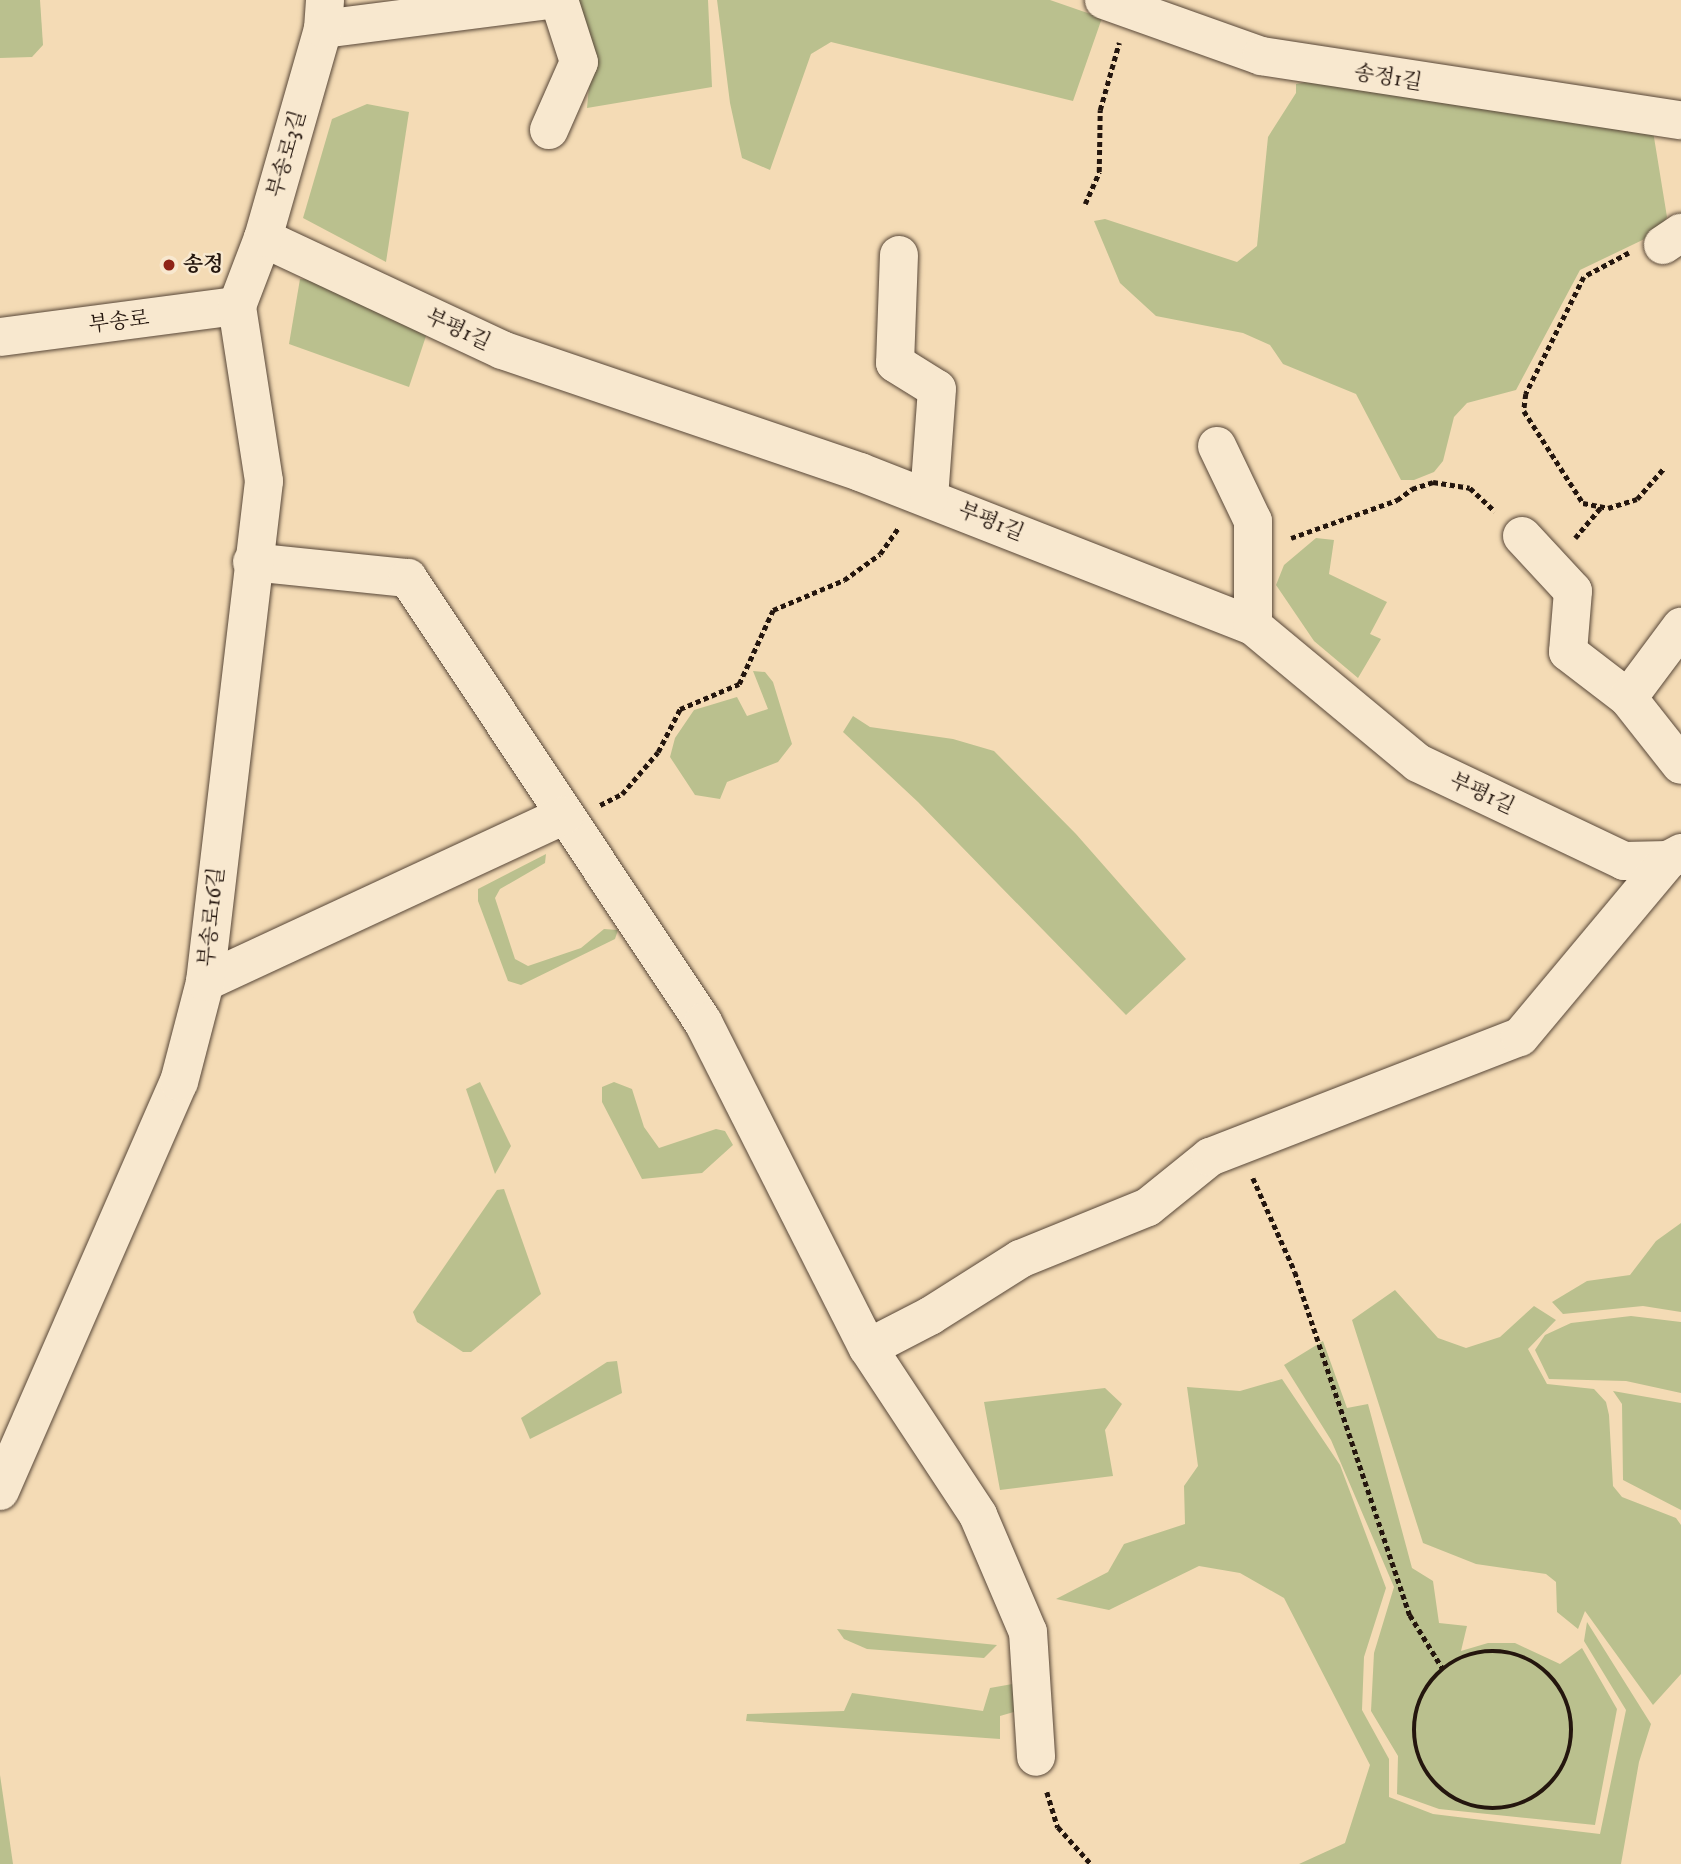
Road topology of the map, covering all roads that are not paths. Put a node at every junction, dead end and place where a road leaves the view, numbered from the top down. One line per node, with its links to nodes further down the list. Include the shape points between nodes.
1 (548, 0): 4 (street)
2 (559, 0): 6 (street, via 579,62)
3 (1116, 4): 5 (street, 송정1길, via 1261,56)
4 (324, 15): 7 (street, 부송로3길)
5 (1681, 120)
6 (549, 130)
7 (262, 238): 9 (street, 부송로3길); 12 (street, 부평1길, via 502,350)
8 (899, 255): 12 (street, via 895,363 937,389)
9 (237, 306): 10 (street, 부송로); 14 (street, 부송로16길, via 264,481)
10 (0, 337)
11 (1217, 446): 15 (street, via 1253,522)
12 (925, 496): 15 (street, 부평1길)
13 (1522, 536): 17 (street, via 1573,592 1568,652)
14 (252, 562): 19 (street, via 408,578); 21 (street, 부송로16길)
15 (1253, 626): 20 (street, 부평1길, via 1418,763 1624,860)
16 (1681, 627): 17 (street)
17 (1628, 698): 18 (street)
18 (1681, 765)
19 (565, 817): 21 (street); 22 (street, via 703,1022)
20 (1674, 856): 22 (street, via 1520,1037 1210,1157 1148,1207 1020,1259 930,1317)
21 (205, 982): 23 (street, 부송로16길, via 179,1082)
22 (868, 1348): 24 (street, via 978,1515 1028,1632)
23 (0, 1491)
24 (1036, 1758)

